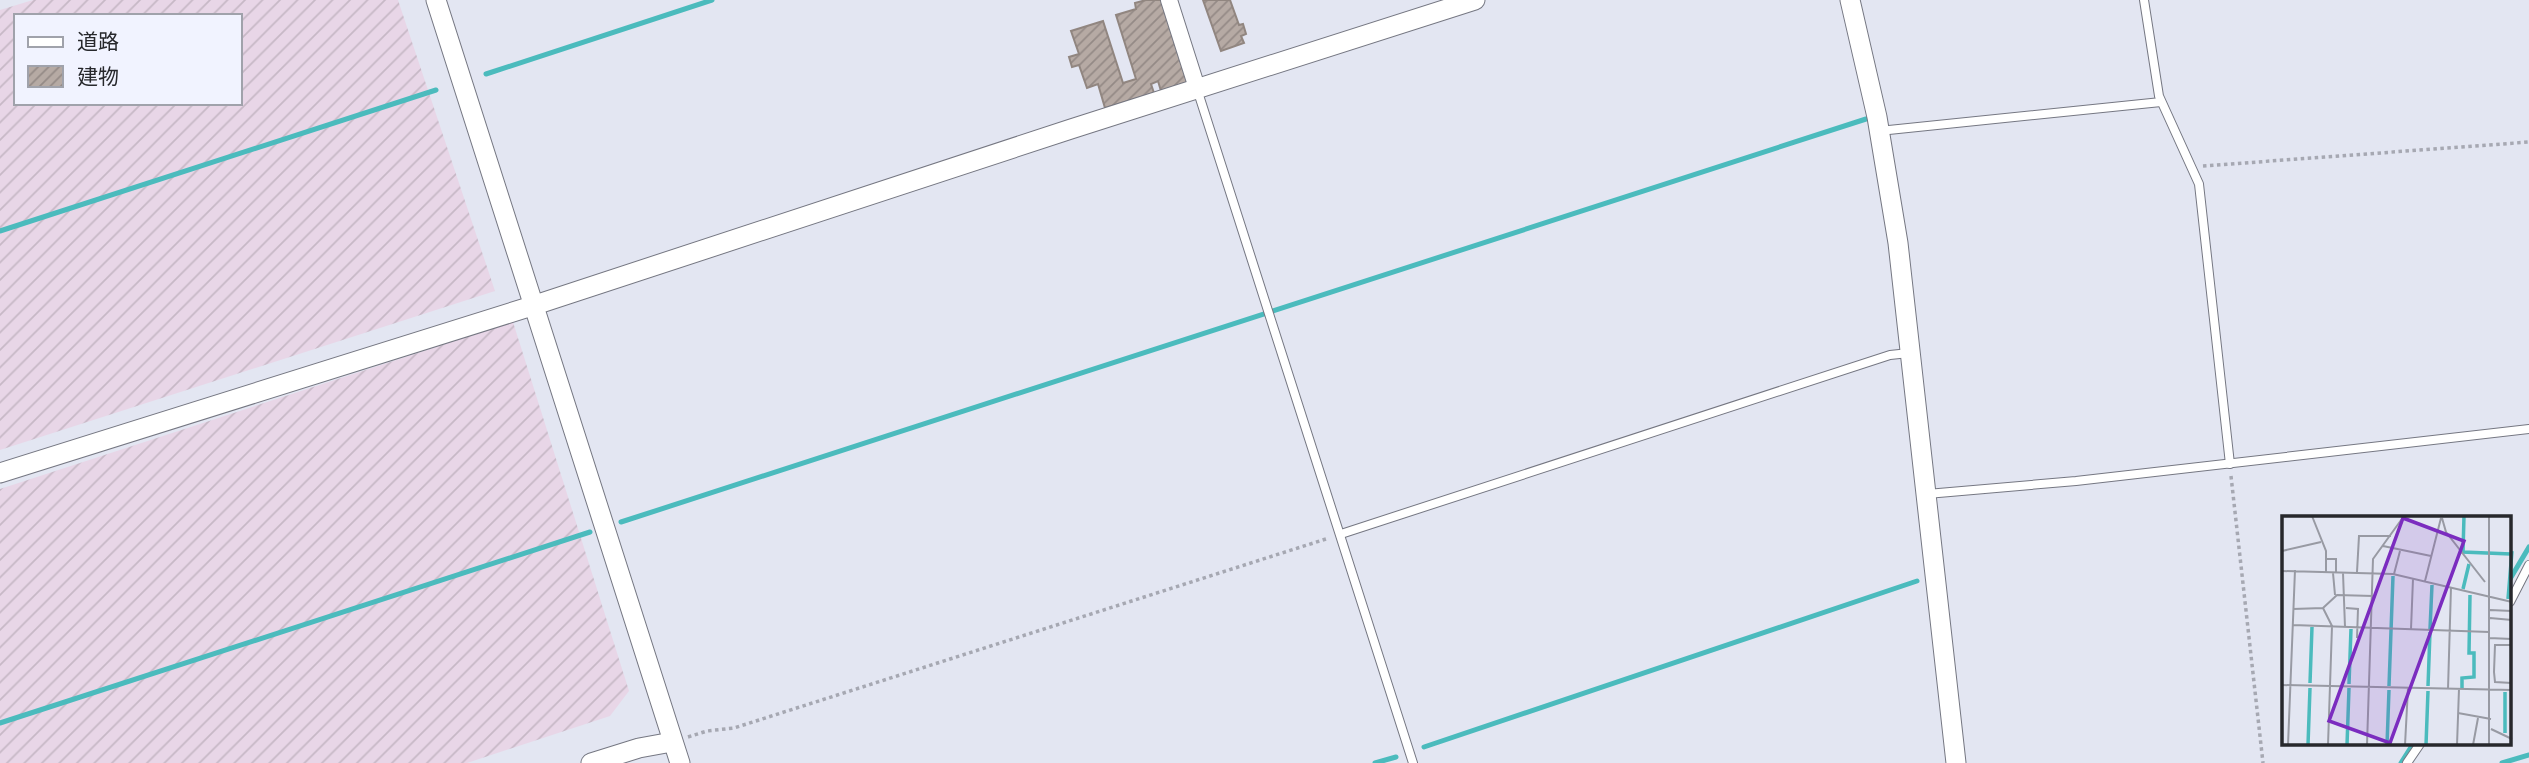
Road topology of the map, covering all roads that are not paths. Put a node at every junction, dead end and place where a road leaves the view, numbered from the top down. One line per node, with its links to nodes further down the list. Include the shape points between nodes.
1 (436, 0): 9 (street)
2 (1169, 0): 6 (street)
3 (1475, 0): 6 (street)
4 (1850, 0): 8 (street)
5 (2144, 0): 7 (lane)
6 (1197, 88): 9 (street); 15 (lane)
7 (2161, 102): 8 (lane); 12 (lane, via 2199,184)
8 (1879, 131): 10 (street, via 1898,243)
9 (532, 306): 13 (street); 18 (street)
10 (1909, 354): 14 (street); 15 (lane, via 1890,355)
11 (2529, 429): 12 (lane)
12 (2230, 464): 14 (lane)
13 (0, 473)
14 (1924, 494): 24 (street)
15 (1341, 534): 23 (lane)
16 (2529, 565): 17 (lane)
17 (2512, 598)
18 (672, 742): 20 (street); 21 (street); 22 (street)
19 (2419, 746): 25 (lane)
20 (591, 763)
21 (631, 763)
22 (680, 763)
23 (1413, 763)
24 (1956, 763)
25 (2407, 763)

